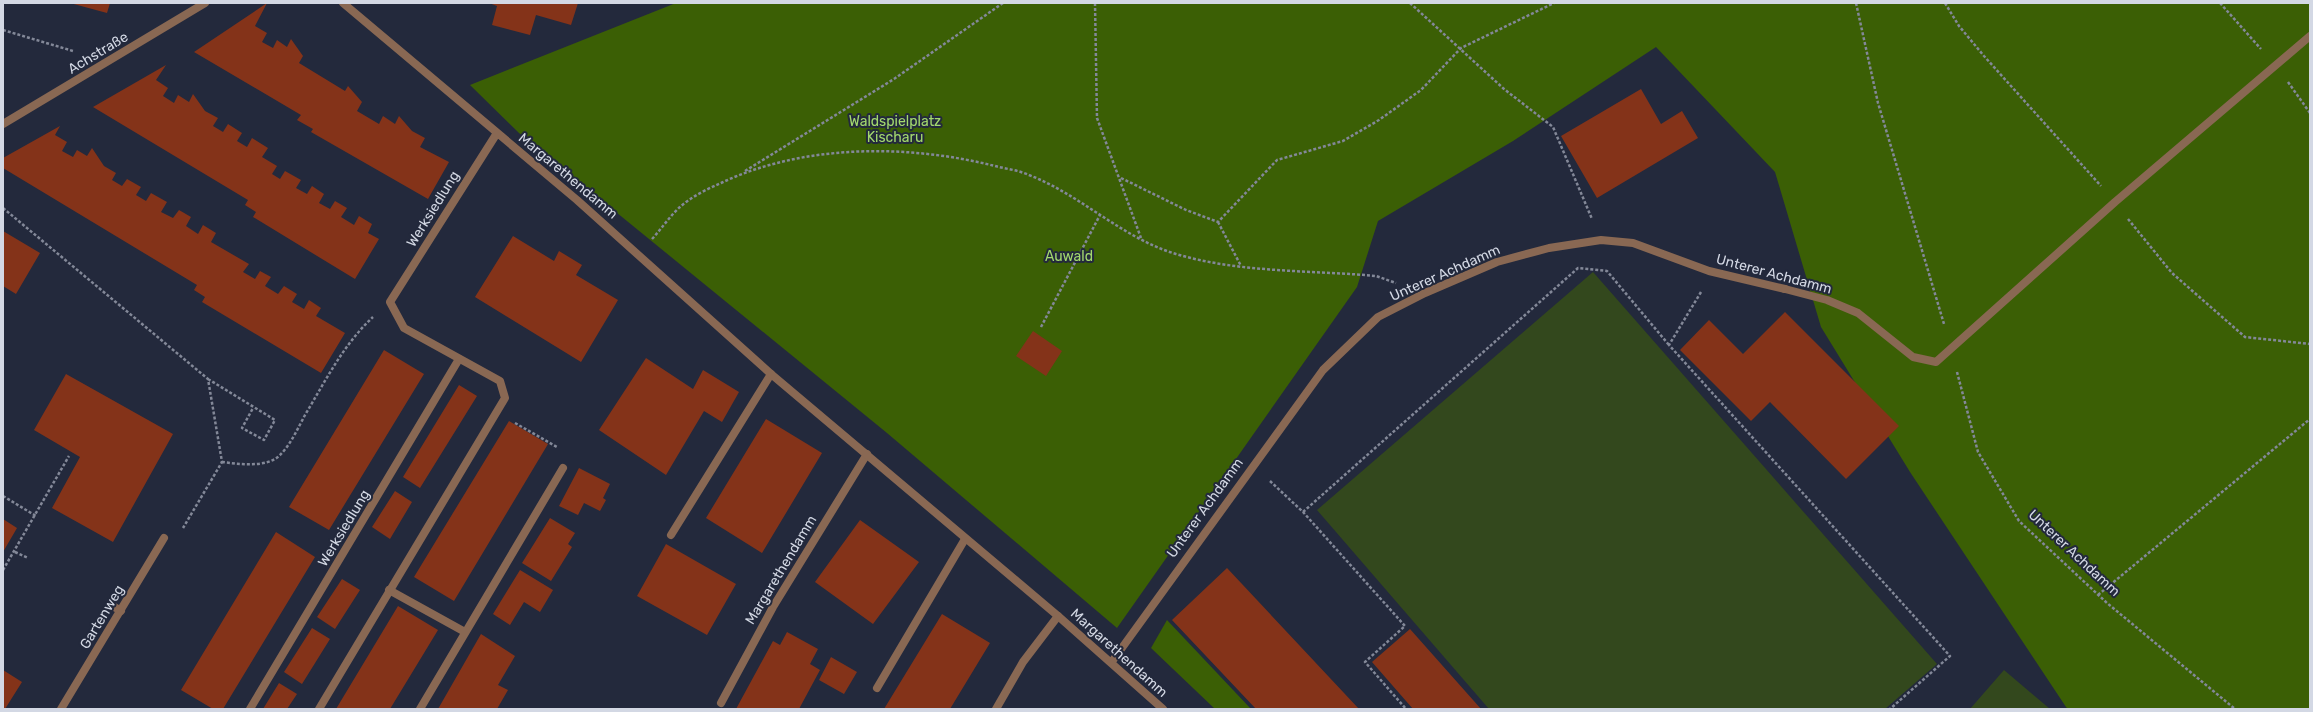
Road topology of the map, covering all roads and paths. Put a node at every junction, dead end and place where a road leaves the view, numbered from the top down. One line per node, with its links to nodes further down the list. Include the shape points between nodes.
1 (205, 3): 17 (street, Achstraße)
2 (343, 3): 18 (street, Margarethendamm)
3 (1002, 3): 20 (path, via 894,79)
4 (1095, 3): 21 (path, via 1097,118)
5 (1410, 3): 13 (path)
6 (1554, 3): 13 (path)
7 (1856, 3): 36 (path, Unterer Achdamm, via 1878,103)
8 (1945, 3): 19 (path, via 1959,26 1984,56)
9 (2220, 3): 11 (path)
10 (3, 30): 14 (path)
11 (2251, 35)
12 (2310, 36): 36 (street, via 2115,202)
13 (1461, 48): 24 (path, via 1421,90 1379,120 1343,141 1277,160); 27 (path, via 1504,89 1553,127)
14 (73, 50)
15 (2290, 84): 16 (path)
16 (2310, 113)
17 (3, 124)
18 (497, 133): 28 (street, Margarethendamm); 32 (street, Werksiedlung)
19 (2084, 167)
20 (742, 173): 23 (path, via 808,157 850,153 929,154 969,160 1028,174 1067,193); 28 (path, via 710,188 681,206)
21 (1120, 178): 24 (path, via 1186,210); 26 (path)
22 (3, 208): 39 (path)
23 (1100, 215): 26 (path); 33 (path)
24 (1218, 222): 29 (path)
25 (2135, 229): 34 (path, via 2172,273 2245,337)
26 (1141, 239): 29 (path, via 1173,253 1206,262)
27 (1601, 240): 30 (street, Unterer Achdamm, via 1632,243); 31 (street, Unterer Achdamm, via 1555,246 1497,262)
28 (637, 253): 38 (street, Margarethendamm)
29 (1242, 267): 31 (path, via 1376,276)
30 (1709, 271): 35 (path, via 1698,299); 36 (street, Unterer Achdamm, via 1827,300 1858,313 1913,357 1936,362)
31 (1425, 293): 46 (street, Unterer Achdamm, via 1378,317 1323,370)
32 (390, 302): 37 (street, via 404,328); 45 (path, via 356,332 278,457 254,465)
33 (1041, 328)
34 (2310, 344)
35 (1669, 345): 49 (path, via 1607,271 1578,268); 73 (path, via 1950,656)
36 (1951, 348): 58 (path, Unterer Achdamm, via 1978,452 2019,521)
37 (459, 359): 41 (street, via 500,381 505,398); 67 (street, Werksiedlung)
38 (771, 374): 43 (street, Margarethendamm); 51 (street)
39 (208, 379): 40 (path); 45 (path)
40 (253, 408): 40 (path, via 275,420 264,440 242,428)
41 (497, 412): 47 (path, via 560,449); 57 (street)
42 (2310, 419): 58 (path)
43 (867, 454): 53 (street, Margarethendamm); 65 (street, Margarethendamm, via 773,607)
44 (69, 456): 50 (path)
45 (222, 462): 52 (path, via 177,538)
46 (1252, 466): 49 (path); 63 (street, Unterer Achdamm)
47 (563, 468): 62 (street)
48 (3, 496): 50 (path)
49 (1303, 512): 72 (path, via 1405,626 1364,662)
50 (36, 516): 54 (path)
51 (671, 535)
52 (164, 538): 60 (street, Gartenweg)
53 (965, 539): 61 (street, Margarethendamm); 64 (street)
54 (15, 552): 55 (path); 56 (path)
55 (28, 558)
56 (3, 570)
57 (389, 590): 62 (street); 68 (street)
58 (2098, 595): 74 (path, Unterer Achdamm)
59 (110, 605): 60 (street)
60 (121, 611): 66 (street, Gartenweg)
61 (1058, 616): 63 (street, Margarethendamm); 70 (street, Margarethendamm, via 1023,662)
62 (465, 632): 69 (street)
63 (1111, 663): 71 (street, Margarethendamm)
64 (877, 688)
65 (721, 703)
66 (61, 709)
67 (250, 709)
68 (319, 709)
69 (420, 709)
70 (996, 709)
71 (1163, 709)
72 (1406, 709)
73 (1890, 709)
74 (2235, 709)

